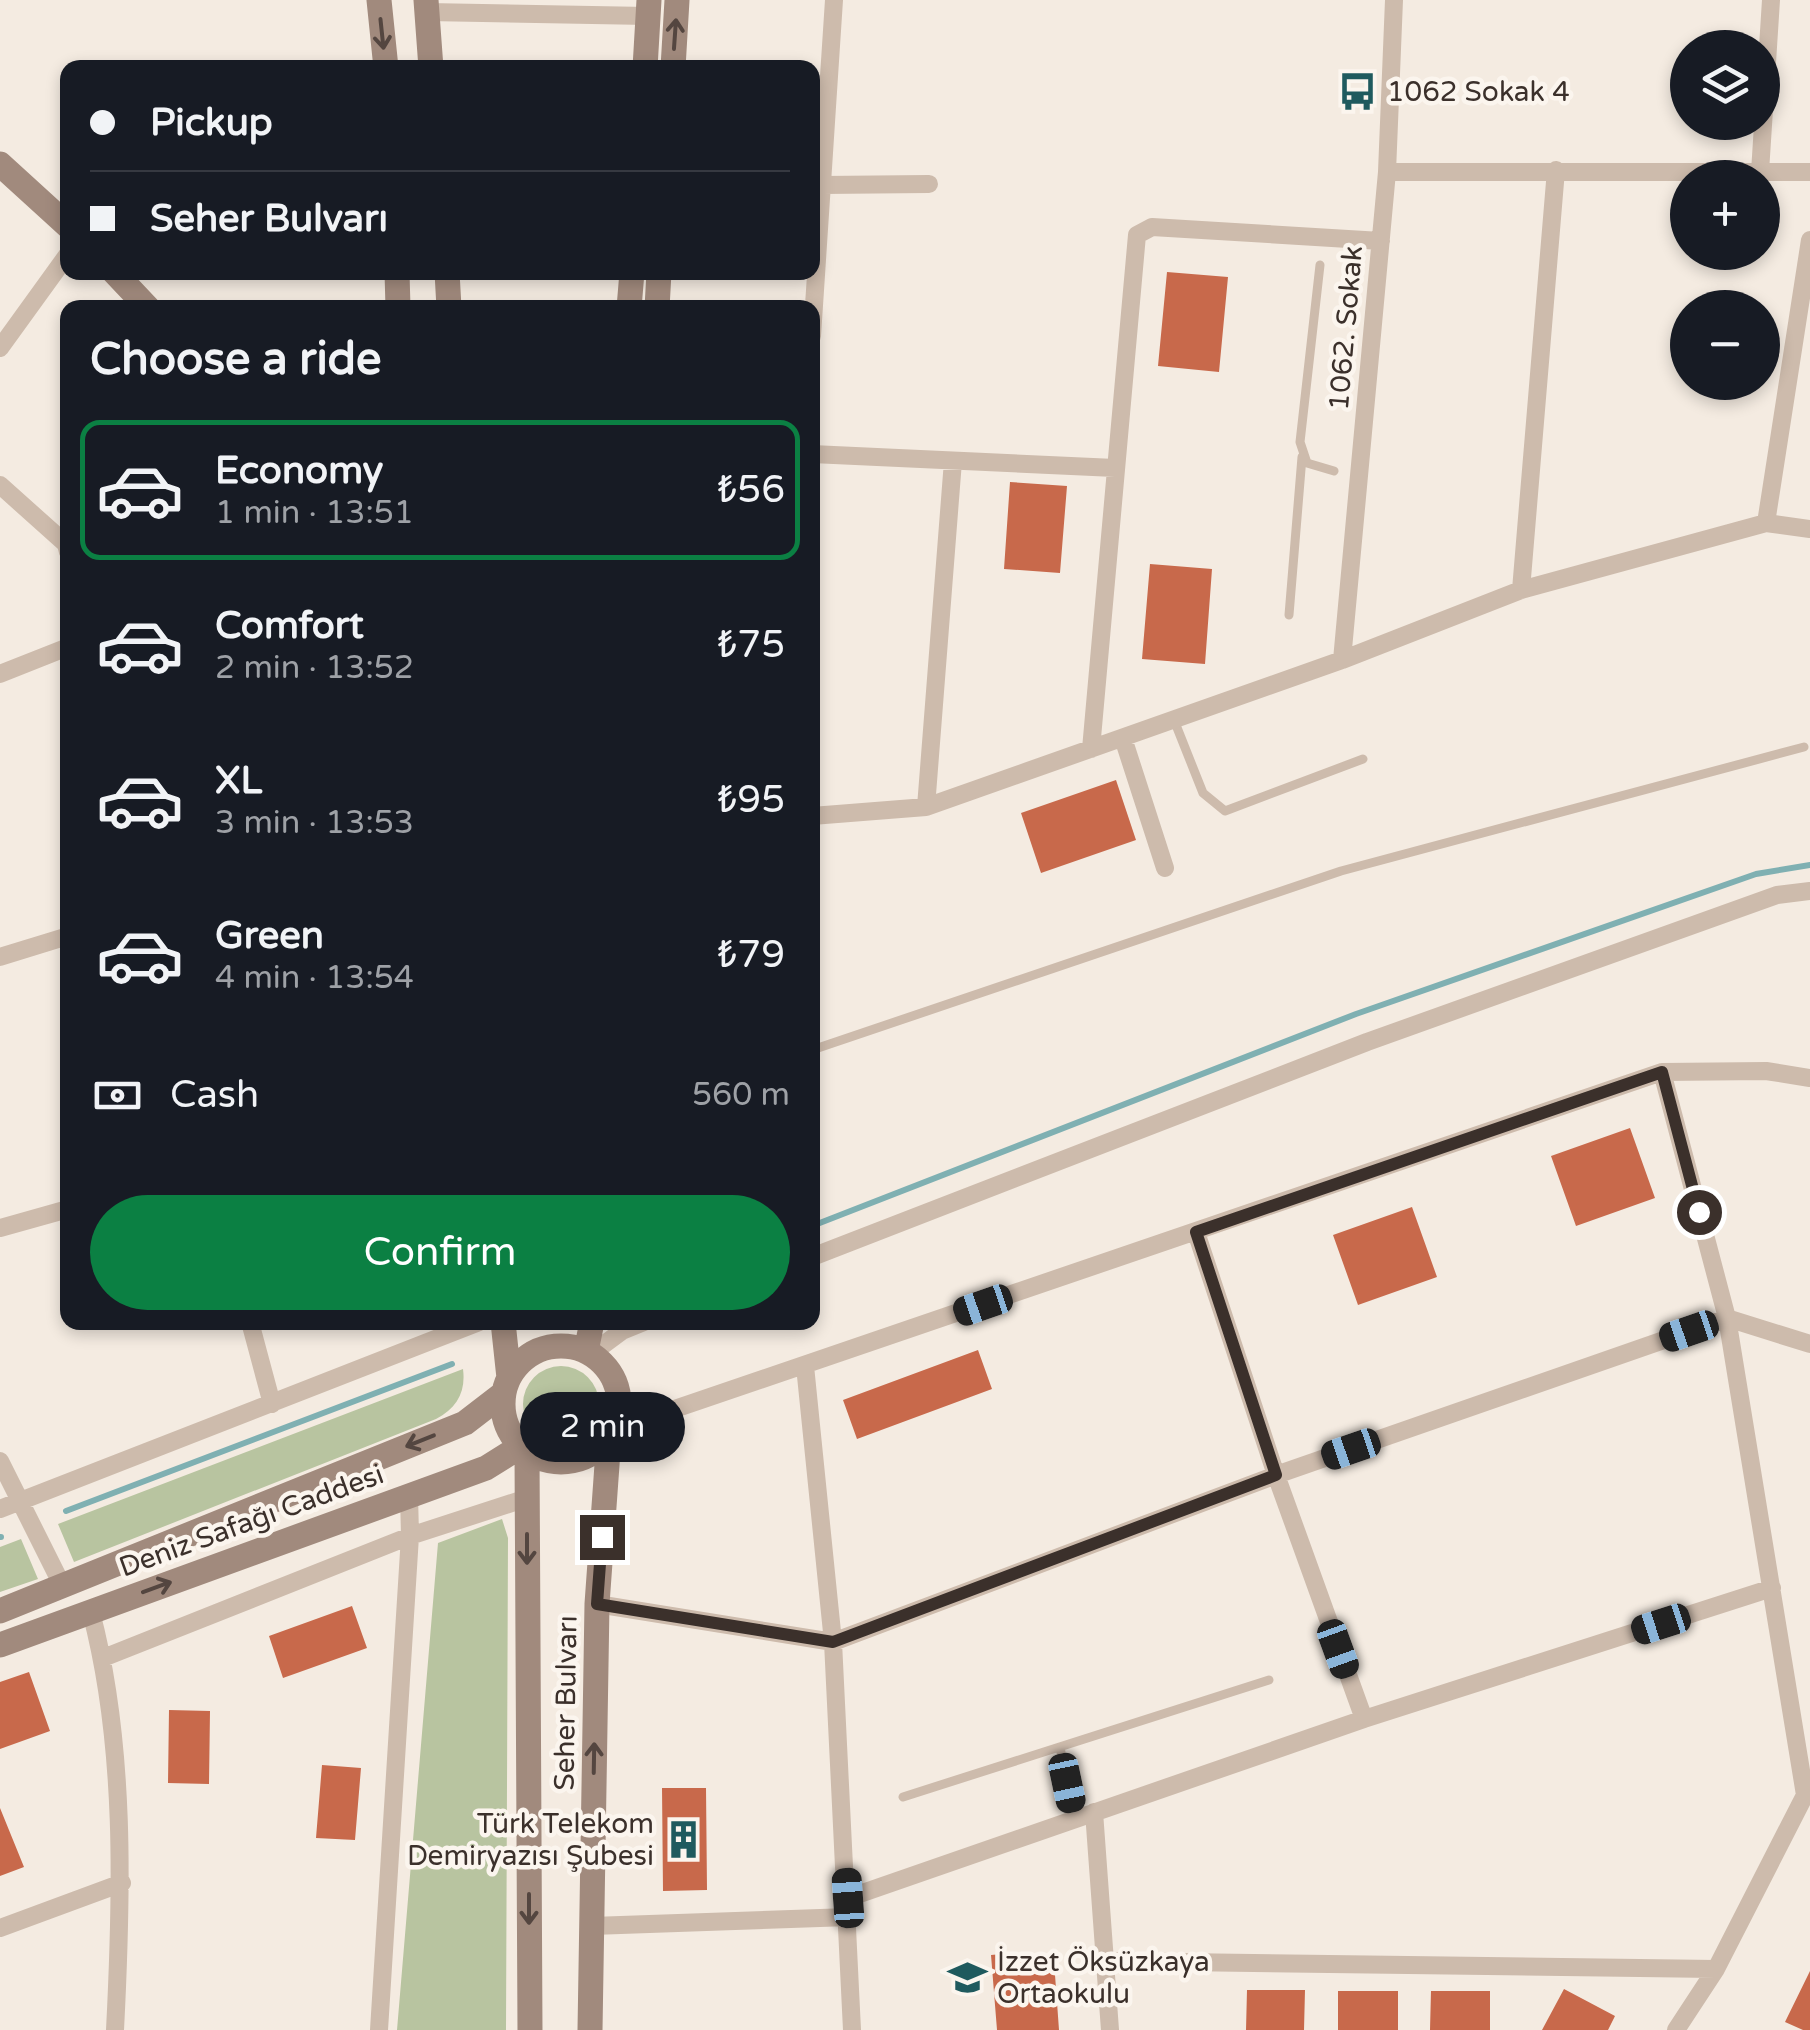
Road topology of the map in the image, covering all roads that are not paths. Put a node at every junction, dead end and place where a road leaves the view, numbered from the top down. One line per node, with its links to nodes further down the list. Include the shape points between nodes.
1 (379, 0): 8 (main road, one-way to 8)
2 (677, 0): 11 (main road, one-way to 2)
3 (834, 0): 20 (street)
4 (1394, 0): 16 (street, 1062. Sokak)
5 (1771, 0): 12 (street)
6 (427, 6): 7 (street); 9 (main road)
7 (649, 8): 10 (main road)
8 (385, 60)
9 (431, 60)
10 (646, 60)
11 (673, 60)
12 (1761, 160)
13 (0, 164): 22 (main road)
14 (1556, 170): 15 (street); 16 (street); 39 (street)
15 (1670, 171)
16 (1388, 172): 24 (street, 1062. Sokak)
17 (1780, 172): 18 (street)
18 (1810, 172)
19 (928, 184): 20 (street)
20 (822, 185): 21 (street)
21 (820, 215)
22 (60, 219)
23 (1810, 240): 36 (street)
24 (1381, 242): 33 (street, via 1142,231 1135,240); 42 (street, 1062. Sokak)
25 (60, 265): 29 (street)
26 (1320, 265): 31 (lane)
27 (122, 280): 28 (main road)
28 (140, 300)
29 (0, 348)
30 (820, 454): 32 (street)
31 (1302, 458): 34 (lane); 40 (lane)
32 (953, 461): 33 (street); 49 (street)
33 (1115, 468): 47 (street)
34 (1334, 471)
35 (0, 486): 38 (street)
36 (1766, 523): 37 (street); 39 (street)
37 (1810, 529)
38 (60, 539)
39 (1521, 590): 42 (street)
40 (1289, 615)
41 (60, 651): 43 (street)
42 (1342, 660): 44 (street)
43 (0, 674)
44 (1174, 720): 45 (street); 48 (lane, via 1202,793 1225,811)
45 (1123, 738): 47 (street); 51 (street)
46 (1804, 746): 55 (lane, via 1341,871)
47 (1092, 749): 49 (street)
48 (1363, 759)
49 (926, 806): 50 (street)
50 (820, 815)
51 (1165, 868)
52 (1810, 891): 61 (street, via 1777,895 1367,1042)
53 (60, 939): 54 (street)
54 (0, 958)
55 (820, 1047)
56 (1662, 1072): 57 (street, via 1766,1071); 60 (street); 62 (street)
57 (1810, 1078)
58 (60, 1211): 59 (street)
59 (0, 1228)
60 (1196, 1232): 70 (street); 76 (street)
61 (820, 1254)
62 (1727, 1318): 68 (street); 76 (street); 82 (street)
63 (252, 1330): 72 (street)
64 (459, 1330): 72 (street)
65 (503, 1330): 71 (main road)
66 (591, 1330): 69 (main road)
67 (624, 1330): 69 (street)
68 (1810, 1344)
69 (589, 1353): 71 (main road, via 547,1347 518,1364); 73 (main road, via 616,1382 619,1415)
70 (805, 1366): 73 (street); 86 (street)
71 (506, 1386): 74 (main road, via 507,1426); 81 (main road, Deniz Safağı Caddesi, one-way to 81, via 465,1423)
72 (272, 1404): 79 (street)
73 (611, 1434): 74 (main road, via 575,1461 542,1460); 83 (main road, Seher Bulvarı)
74 (524, 1449): 77 (main road, Deniz Safağı Caddesi); 78 (main road, Seher Bulvarı)
75 (0, 1461): 79 (street)
76 (1276, 1475): 86 (street); 90 (street)
77 (408, 1494): 80 (street); 85 (main road, Deniz Safağı Caddesi, one-way to 77)
78 (526, 1498): 80 (street); 105 (main road, Seher Bulvarı, one-way to 105)
79 (9, 1505): 81 (street)
80 (410, 1536): 88 (street); 104 (street)
81 (64, 1587): 84 (main road, Deniz Safağı Caddesi)
82 (1772, 1588): 90 (street); 93 (street)
83 (597, 1604): 86 (street); 99 (main road, Seher Bulvarı, one-way to 83)
84 (0, 1611)
85 (90, 1612): 87 (main road, Deniz Safağı Caddesi); 88 (street)
86 (833, 1642): 97 (street)
87 (0, 1645)
88 (103, 1658): 96 (street)
89 (1269, 1680): 91 (lane)
90 (1364, 1719): 94 (street)
91 (1060, 1747): 92 (lane); 95 (lane)
92 (903, 1796)
93 (1808, 1796): 102 (street)
94 (1094, 1812): 95 (street); 101 (street)
95 (1074, 1819): 97 (street)
96 (122, 1883): 100 (street); 103 (street)
97 (848, 1898): 98 (street)
98 (849, 1918): 99 (street); 107 (street)
99 (592, 1926): 106 (main road, Seher Bulvarı)
100 (0, 1928)
101 (1105, 1961): 102 (street); 108 (street)
102 (1716, 1969): 109 (street)
103 (115, 2030)
104 (379, 2030)
105 (530, 2030)
106 (590, 2030)
107 (852, 2030)
108 (1110, 2030)
109 (1676, 2030)

